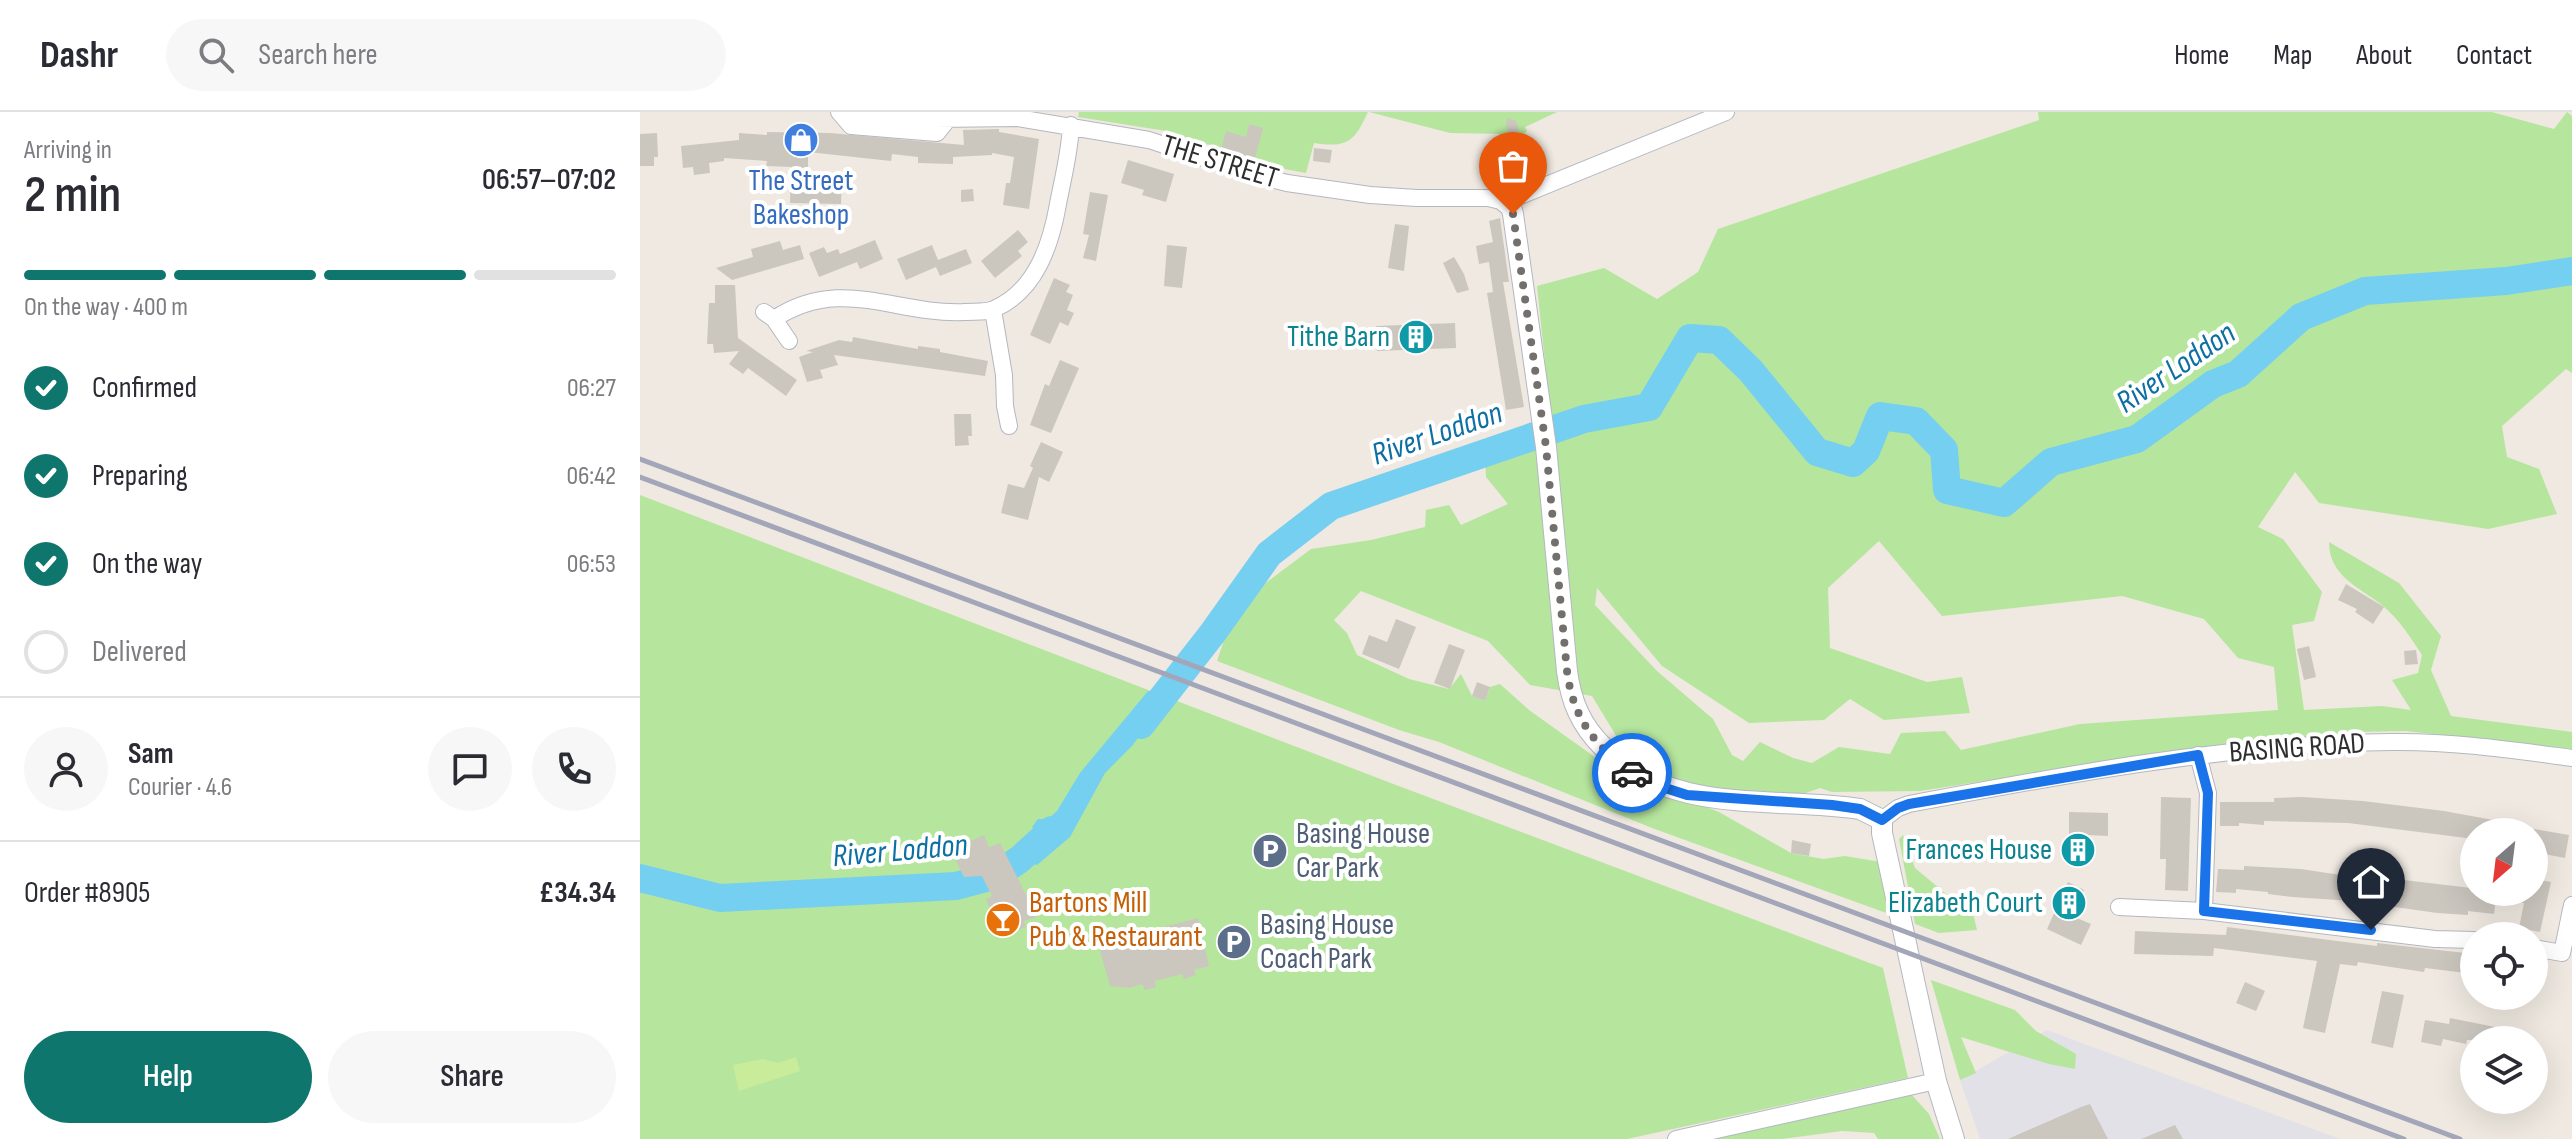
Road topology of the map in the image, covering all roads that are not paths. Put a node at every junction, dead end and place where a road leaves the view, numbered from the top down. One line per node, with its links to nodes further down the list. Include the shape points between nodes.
1 (839, 112): 3 (street, THE STREET, via 948,119)
2 (1726, 112): 5 (street)
3 (1009, 114): 4 (street, THE STREET)
4 (1071, 125): 5 (street, THE STREET, via 1149,140 1287,183 1370,195); 6 (street, via 1052,236 1042,260 1028,282)
5 (1505, 202): 11 (street, via 1513,214 1546,447 1573,705 1596,741 1632,773 1656,785 1687,795 1860,809)
6 (993, 310): 7 (street, via 955,312 842,297 816,300 769,315); 8 (street)
7 (789, 341)
8 (1009, 426)
9 (2198, 755): 10 (street, BASING ROAD, via 2393,742); 11 (street, BASING ROAD, via 1909,804); 14 (street, via 2208,793)
10 (2572, 758)
11 (1882, 820): 17 (street)
12 (2572, 905): 16 (street)
13 (2119, 907): 14 (street)
14 (2204, 911): 15 (street)
15 (2460, 940)
16 (2567, 954)
17 (1936, 1081): 18 (street); 19 (street)
18 (1676, 1139)
19 (1954, 1139)

